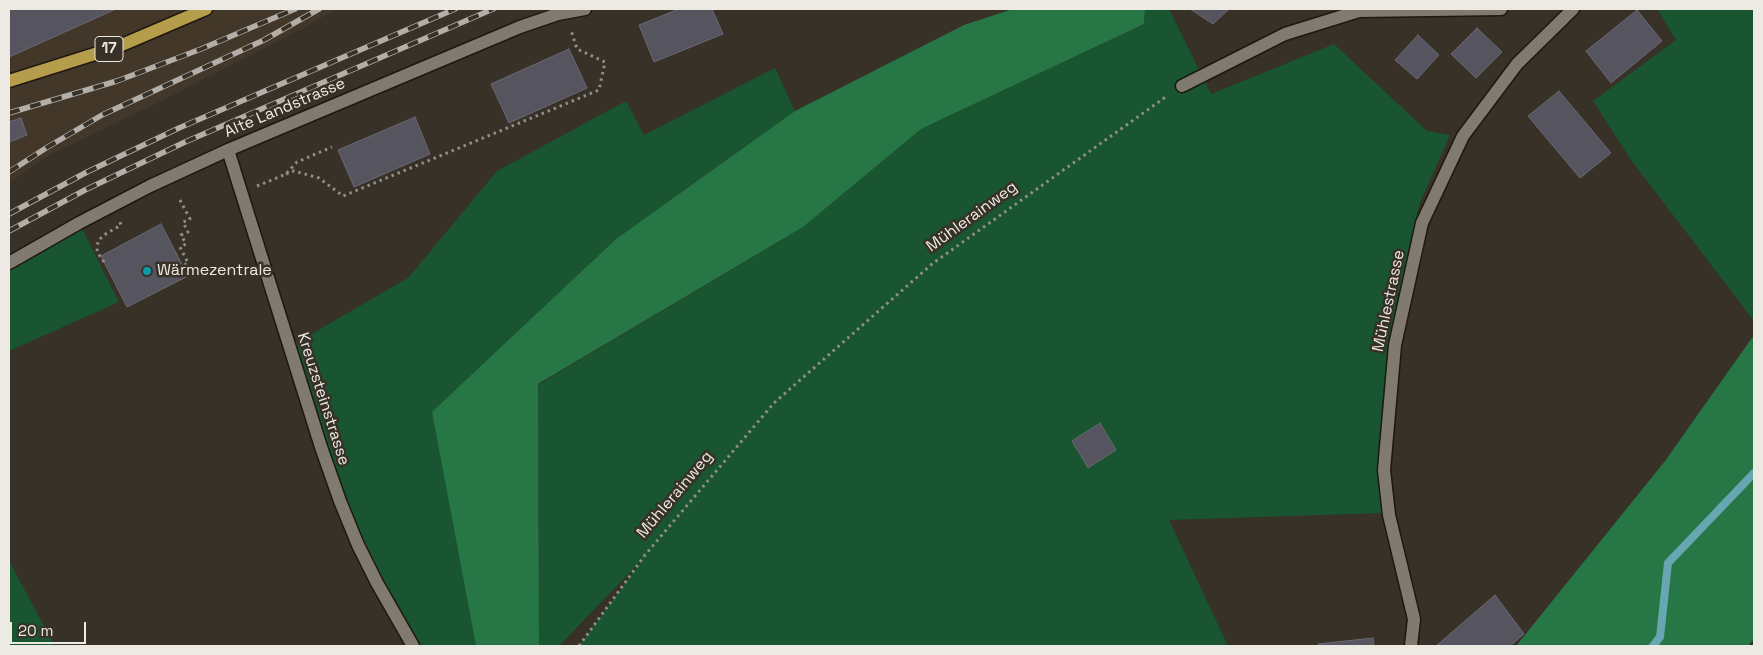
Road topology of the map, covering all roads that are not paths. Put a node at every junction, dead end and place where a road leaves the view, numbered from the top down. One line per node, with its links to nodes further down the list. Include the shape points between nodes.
1 (206, 9): 5 (main road, 17, via 116,47)
2 (586, 9): 7 (street, Alte Landstrasse, via 541,19 512,30)
3 (1501, 9): 6 (street, via 1360,11 1285,34)
4 (1573, 9): 10 (street, Mühlestrasse, via 1517,64 1463,136 1422,223 1395,344 1384,470 1389,515 1414,619)
5 (9, 81)
6 (1182, 86)
7 (228, 150): 8 (street, Alte Landstrasse, via 150,186); 9 (street, Kreuzsteinstrasse, via 340,501 373,575)
8 (9, 263)
9 (413, 646)
10 (1411, 646)

